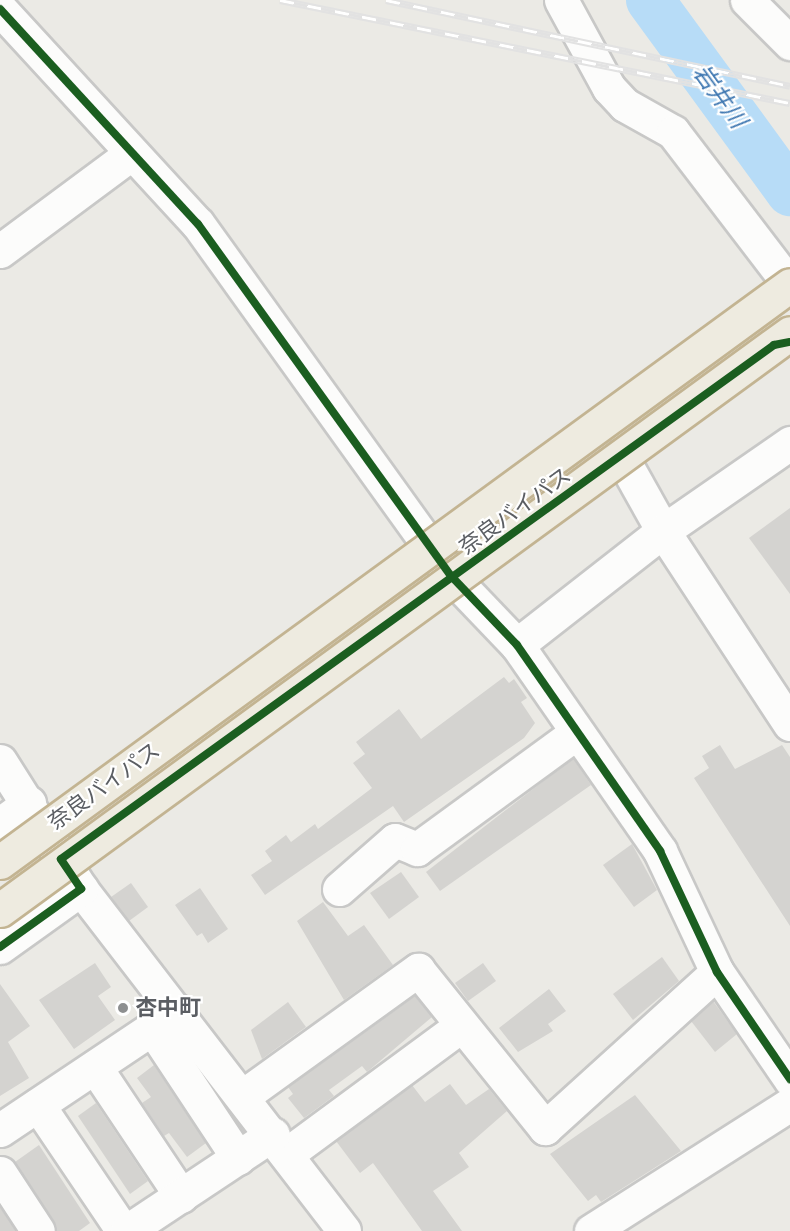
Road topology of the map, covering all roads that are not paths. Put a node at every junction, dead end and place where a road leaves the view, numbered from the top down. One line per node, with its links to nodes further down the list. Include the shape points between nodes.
1 (561, 0): 7 (street, via 609,88 625,105 673,132)
2 (747, 0): 4 (street)
3 (0, 9): 5 (street)
4 (790, 42)
5 (132, 153): 6 (street); 13 (street, via 198,224)
6 (0, 251)
7 (790, 285): 21 (highway, 奈良バイパス, bridge)
8 (790, 333): 24 (highway, 奈良バイパス, bridge)
9 (790, 342): 11 (street, via 774,345)
10 (790, 443): 12 (street)
11 (621, 456): 12 (street); 13 (street)
12 (663, 531): 14 (street); 15 (street)
13 (451, 576): 14 (street); 20 (street)
14 (517, 645): 16 (street)
15 (790, 724)
16 (576, 733): 23 (street, via 417,849 395,840); 26 (street, via 660,851)
17 (0, 761): 18 (street)
18 (29, 803): 19 (street); 20 (street)
19 (0, 824)
20 (61, 859): 22 (street)
21 (0, 862)
22 (81, 889): 25 (street); 27 (street)
23 (339, 889)
24 (0, 910)
25 (0, 947)
26 (717, 972): 28 (street, via 545,1128); 30 (street)
27 (165, 1019): 29 (street); 31 (street); 36 (street)
28 (462, 1025): 31 (street, via 418,970); 35 (street)
29 (95, 1067): 33 (street); 38 (street)
30 (790, 1079)
31 (243, 1096): 35 (street)
32 (790, 1104): 42 (street)
33 (38, 1105): 34 (street); 40 (street)
34 (0, 1130)
35 (280, 1144): 36 (street); 41 (street)
36 (238, 1158): 38 (street)
37 (0, 1173): 39 (street)
38 (180, 1196): 40 (street)
39 (38, 1231)
40 (125, 1231)
41 (344, 1231)
42 (591, 1231)

